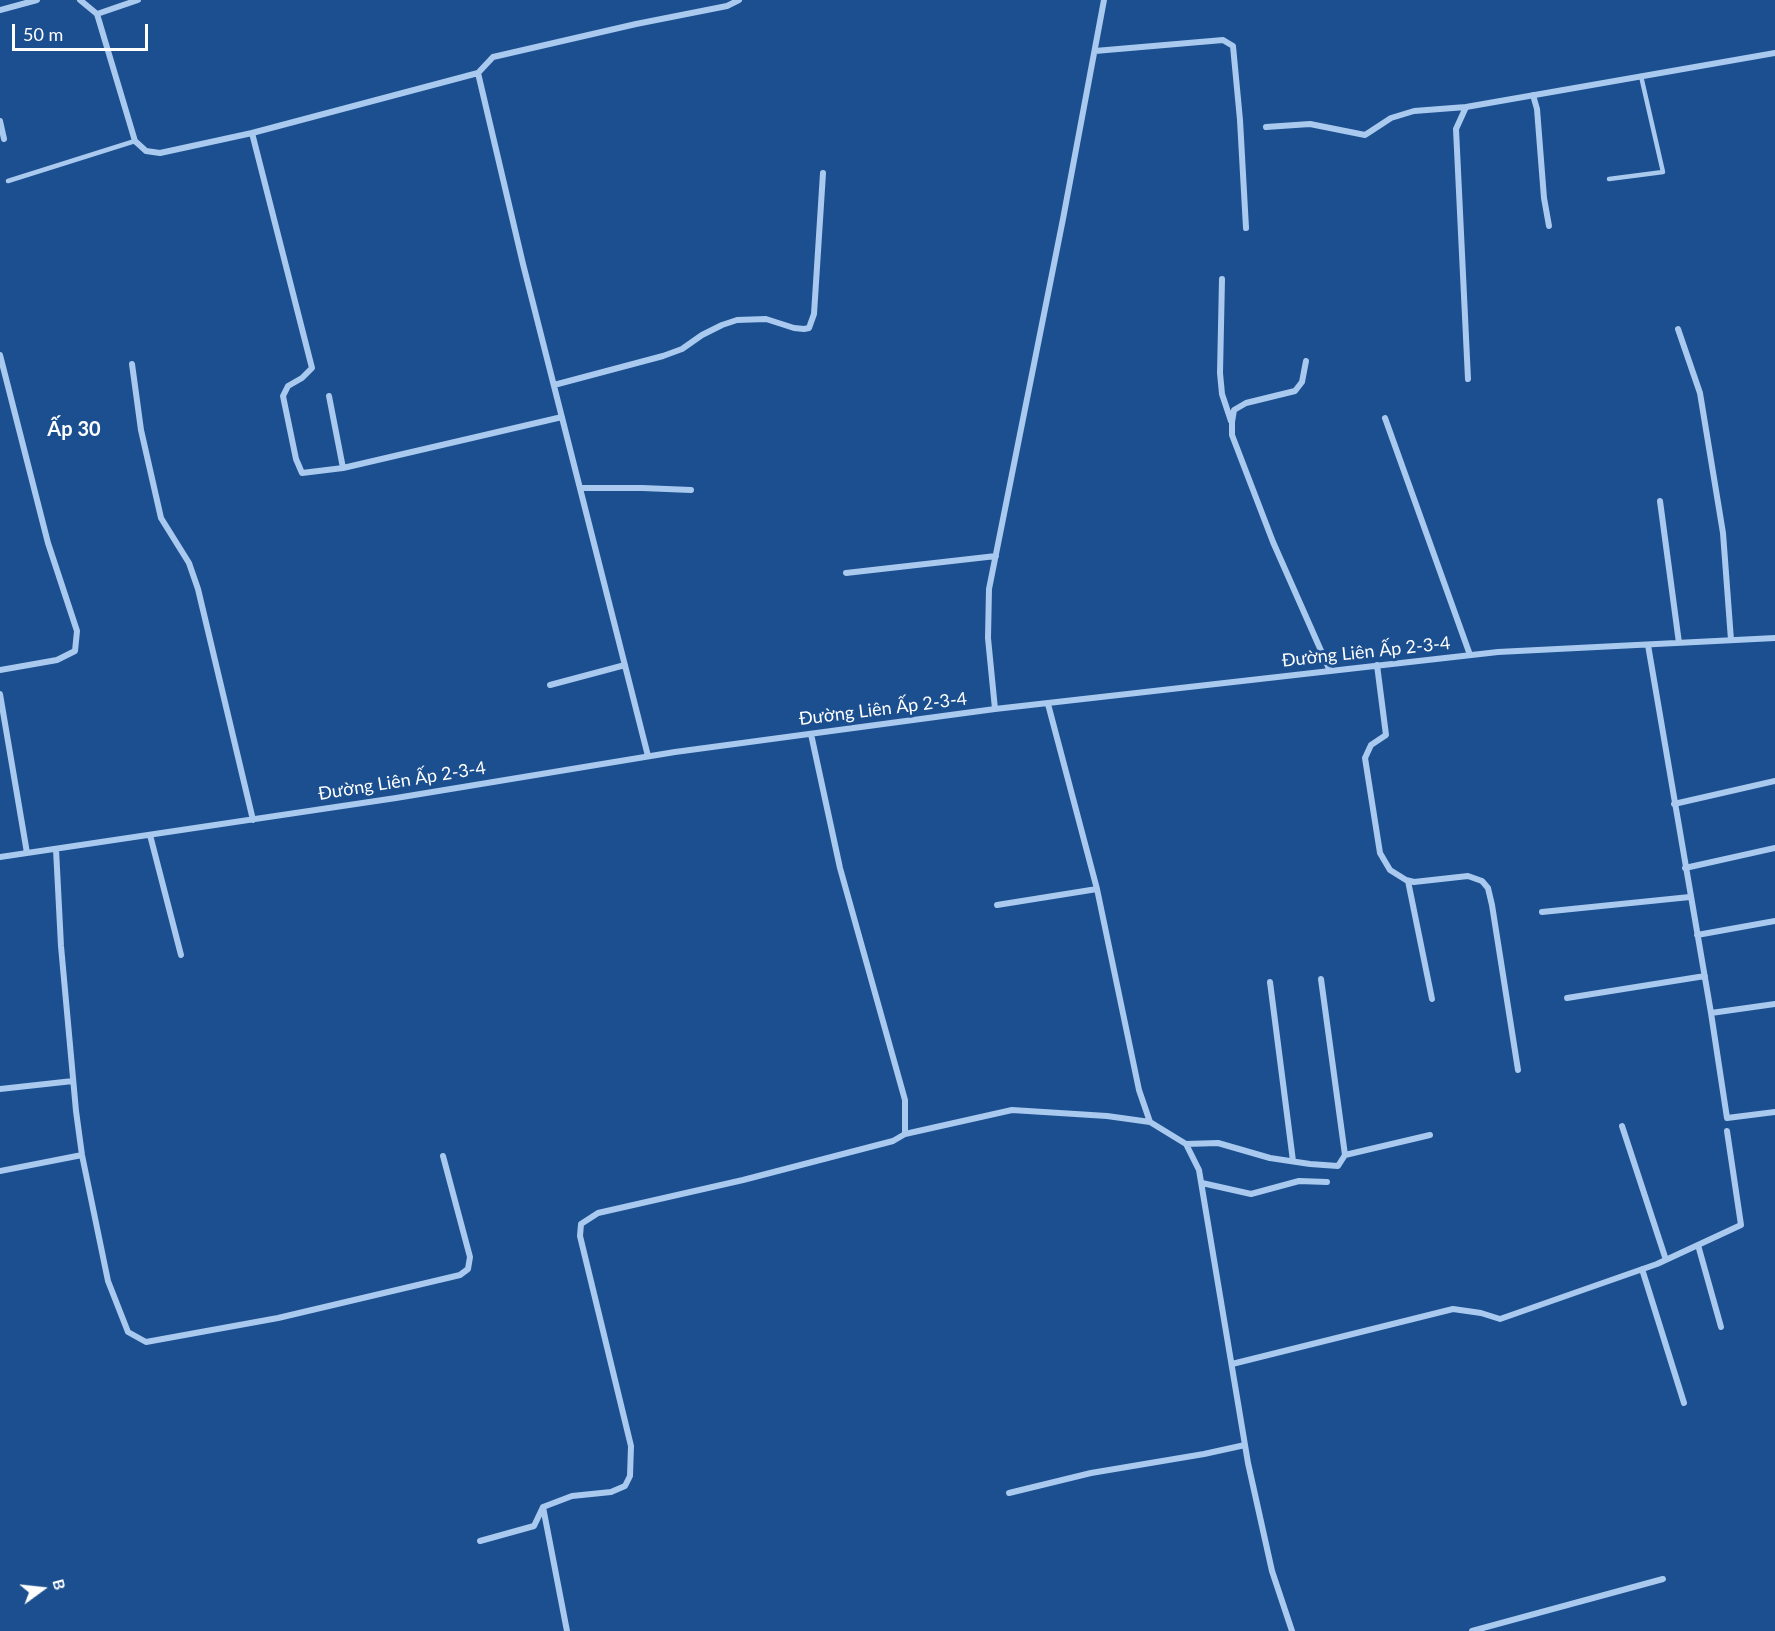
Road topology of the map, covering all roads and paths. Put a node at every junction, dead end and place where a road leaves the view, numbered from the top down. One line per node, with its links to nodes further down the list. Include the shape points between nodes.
1 (37, 0): 6 (street)
2 (80, 0): 7 (street)
3 (138, 0): 7 (street)
4 (739, 0): 10 (street, via 727,6 493,57)
5 (1104, 0): 8 (street)
6 (0, 10)
7 (97, 14): 18 (street)
8 (1095, 51): 23 (street, via 1223,40 1233,46); 39 (street)
9 (1775, 53): 11 (street)
10 (478, 73): 16 (street); 30 (street)
11 (1641, 76): 12 (street); 20 (lane, via 1663,172)
12 (1533, 95): 13 (street); 22 (street)
13 (1466, 107): 15 (street, via 1414,111 1391,118 1365,135 1310,124); 29 (street, via 1456,129)
14 (0, 121): 17 (street)
15 (1266, 127)
16 (252, 133): 18 (street, via 160,153 146,151); 35 (street, via 312,368 288,386 283,396 296,459 302,473)
17 (4, 139)
18 (135, 141): 21 (lane)
19 (823, 173): 30 (street, via 814,314 809,328 794,328 765,319 737,320 663,356)
20 (1609, 179)
21 (8, 181)
22 (1549, 226)
23 (1246, 228)
24 (1222, 279): 34 (street, via 1220,373 1222,394)
25 (1678, 329): 42 (street, via 1700,393 1723,534)
26 (0, 355): 48 (street, via 48,543 77,631 75,651 57,660)
27 (1306, 361): 34 (street, via 1302,382 1294,391 1234,410)
28 (132, 364): 58 (street, via 141,430 161,518 189,563 198,589)
29 (1468, 379)
30 (554, 385): 32 (street)
31 (329, 396): 35 (street)
32 (562, 417): 35 (street); 36 (street)
33 (1385, 418): 45 (street)
34 (1232, 422): 49 (street, via 1232,435 1264,521)
35 (343, 468)
36 (580, 488): 37 (street); 46 (street)
37 (691, 490)
38 (1660, 501): 43 (street)
39 (996, 556): 40 (street); 53 (street, via 989,589 988,638)
40 (846, 573)
41 (1775, 638): 42 (street, Đường Liên Ấp 2-3-4)
42 (1731, 640): 43 (street, Đường Liên Ấp 2-3-4)
43 (1679, 643): 44 (street, Đường Liên Ấp 2-3-4)
44 (1647, 645): 45 (street, Đường Liên Ấp 2-3-4); 57 (street)
45 (1470, 655): 47 (street, Đường Liên Ấp 2-3-4)
46 (625, 665): 50 (street); 55 (street)
47 (1377, 666): 49 (street, Đường Liên Ấp 2-3-4); 65 (street, via 1386,735 1371,745 1365,758 1380,853 1390,870)
48 (0, 670)
49 (1330, 671): 52 (street, Đường Liên Ấp 2-3-4)
50 (550, 685)
51 (0, 694): 62 (street)
52 (1048, 704): 53 (street, Đường Liên Ấp 2-3-4); 66 (street)
53 (995, 710): 54 (street, Đường Liên Ấp 2-3-4)
54 (811, 734): 55 (street, Đường Liên Ấp 2-3-4); 87 (street, via 840,868 904,1100)
55 (648, 756): 58 (street, Đường Liên Ấp 2-3-4)
56 (1775, 781): 57 (street)
57 (1674, 804): 64 (street)
58 (253, 820): 59 (street, Đường Liên Ấp 2-3-4)
59 (150, 835): 61 (street, Đường Liên Ấp 2-3-4); 72 (street)
60 (1775, 848): 64 (street)
61 (56, 849): 62 (street, Đường Liên Ấp 2-3-4); 81 (street)
62 (27, 853): 63 (street, Đường Liên Ấp 2-3-4)
63 (0, 857)
64 (1685, 868): 67 (street)
65 (1408, 881): 77 (street); 80 (street, via 1468,876 1482,880 1488,888)
66 (1097, 889): 68 (street); 84 (street)
67 (1690, 897): 69 (street); 71 (street)
68 (997, 905)
69 (1542, 912)
70 (1775, 921): 71 (street)
71 (1697, 935): 73 (street)
72 (181, 955)
73 (1705, 976): 76 (street); 79 (street)
74 (1321, 978): 91 (street)
75 (1270, 982): 93 (street)
76 (1567, 998)
77 (1432, 999)
78 (1775, 1004): 79 (street)
79 (1712, 1013): 83 (street, via 1726,1118)
80 (1518, 1070)
81 (73, 1081): 82 (street); 90 (street)
82 (0, 1089)
83 (1775, 1112)
84 (1150, 1122): 87 (street, via 1012,1110); 89 (street)
85 (1622, 1126): 98 (street)
86 (1727, 1131): 97 (street, via 1741,1225)
87 (905, 1134): 105 (street, via 893,1141 743,1180 598,1213 581,1224 580,1236 631,1446 630,1476 625,1486 611,1492 572,1496)
88 (1430, 1135): 91 (street)
89 (1186, 1144): 93 (street, via 1218,1143); 96 (street, via 1196,1160)
90 (82, 1155): 92 (street, via 108,1281 128,1332 146,1342 278,1318 464,1273 470,1257); 94 (street)
91 (1345, 1155): 93 (street, via 1338,1166)
92 (442, 1156)
93 (1293, 1161)
94 (0, 1171)
95 (1327, 1182): 96 (street, via 1299,1181 1251,1194)
96 (1202, 1183): 101 (street)
97 (1698, 1245): 98 (street); 100 (street)
98 (1666, 1260): 99 (street)
99 (1642, 1269): 101 (street, via 1500,1319 1453,1309); 102 (street)
100 (1721, 1327)
101 (1232, 1364): 103 (street)
102 (1684, 1403)
103 (1245, 1445): 104 (street); 109 (street, via 1272,1571)
104 (1009, 1492)
105 (543, 1507): 106 (street, via 534,1526); 108 (street)
106 (480, 1541)
107 (1663, 1579): 110 (street)
108 (567, 1631)
109 (1292, 1631)
110 (1472, 1631)

